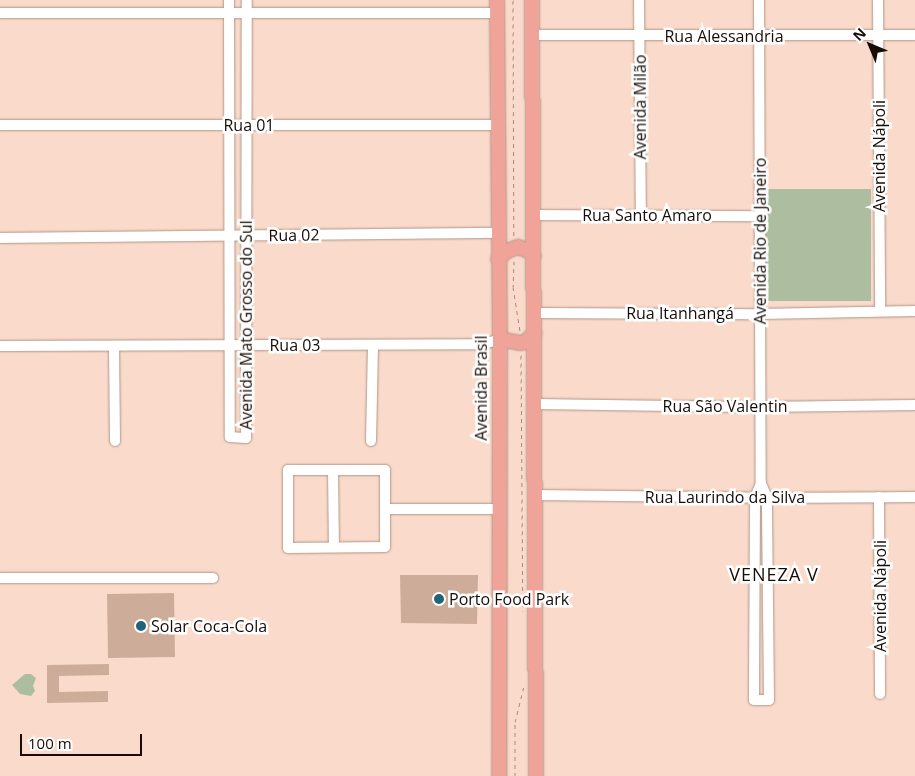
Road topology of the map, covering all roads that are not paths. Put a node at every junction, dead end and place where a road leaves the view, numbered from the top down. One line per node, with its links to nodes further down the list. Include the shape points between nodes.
1 (229, 0): 9 (street, Avenida Mato Grosso do Sul)
2 (247, 0): 10 (street, Avenida Mato Grosso do Sul)
3 (532, 0): 11 (main road)
4 (639, 0): 15 (street, Avenida Milão)
5 (759, 0): 14 (street, Avenida Rio de Janeiro)
6 (878, 0): 12 (street, Avenida Nápoli)
7 (497, 7): 10 (street); 19 (main road, Avenida Brasil)
8 (0, 13): 9 (street)
9 (229, 13): 10 (street); 17 (street, Avenida Mato Grosso do Sul)
10 (247, 13): 18 (street, Avenida Mato Grosso do Sul)
11 (532, 35): 15 (street, Rua Alessandria); 21 (main road)
12 (878, 35): 13 (street, Rua Alessandria); 14 (street, Rua Alessandria); 29 (street, Avenida Nápoli)
13 (915, 35)
14 (759, 36): 15 (street, Rua Alessandria); 22 (street, Avenida Rio de Janeiro)
15 (640, 37): 20 (street, Avenida Milão)
16 (0, 125): 17 (street, Rua 01)
17 (229, 125): 18 (street, Rua 01); 24 (street, Avenida Mato Grosso do Sul)
18 (247, 125): 19 (street, Rua 01); 25 (street, Avenida Mato Grosso do Sul)
19 (497, 125): 23 (main road, Avenida Brasil)
20 (640, 214): 21 (street, Rua Santo Amaro); 22 (street, Rua Santo Amaro)
21 (534, 215): 27 (main road)
22 (760, 216): 32 (street, Avenida Rio de Janeiro)
23 (498, 233): 25 (street, Rua 02); 28 (main road, Avenida Brasil)
24 (230, 235): 25 (street, Rua 02); 26 (street, Rua 02); 35 (street, Avenida Mato Grosso do Sul)
25 (247, 235): 36 (street, Avenida Mato Grosso do Sul)
26 (0, 238)
27 (534, 256): 28 (main road, via 523,248 514,248); 31 (main road)
28 (498, 259): 34 (main road, Avenida Brasil)
29 (880, 311): 30 (street, Rua Itanhangá); 32 (street, Rua Itanhangá)
30 (915, 311)
31 (535, 313): 32 (street, Rua Itanhangá); 33 (main road)
32 (759, 314): 42 (street, Avenida Rio de Janeiro)
33 (535, 333): 34 (main road, via 525,342); 40 (main road)
34 (500, 339): 37 (street, Rua 03, via 484,344); 53 (main road, Avenida Brasil)
35 (230, 345): 36 (street, Rua 03); 36 (street, Avenida Mato Grosso do Sul, via 230,437 246,438); 39 (street, Rua 03)
36 (246, 345): 37 (street, Rua 03)
37 (373, 345): 44 (street)
38 (0, 346): 39 (street, Rua 03)
39 (114, 346): 43 (street)
40 (534, 404): 42 (street, Rua São Valentin); 47 (main road)
41 (915, 405): 42 (street, Rua São Valentin)
42 (760, 407): 46 (street, Avenida Rio de Janeiro)
43 (115, 441)
44 (371, 441)
45 (333, 470): 52 (street, via 385,470); 54 (street); 54 (street, via 288,470 288,548)
46 (761, 483): 50 (street, Avenida Rio de Janeiro); 51 (street, Avenida Rio de Janeiro)
47 (535, 495): 50 (street, Rua Laurindo da Silva); 59 (main road)
48 (879, 497): 49 (street, Rua Laurindo da Silva); 51 (street, Rua Laurindo da Silva); 57 (street, Avenida Nápoli)
49 (915, 497)
50 (755, 498): 51 (street, Rua Laurindo da Silva); 51 (street, Avenida Rio de Janeiro, via 754,700 769,700)
51 (767, 498)
52 (384, 509): 53 (street); 54 (street, via 385,547)
53 (498, 510): 58 (main road, Avenida Brasil)
54 (334, 547)
55 (0, 578): 56 (street)
56 (213, 578)
57 (880, 694)
58 (499, 776)
59 (536, 776)

